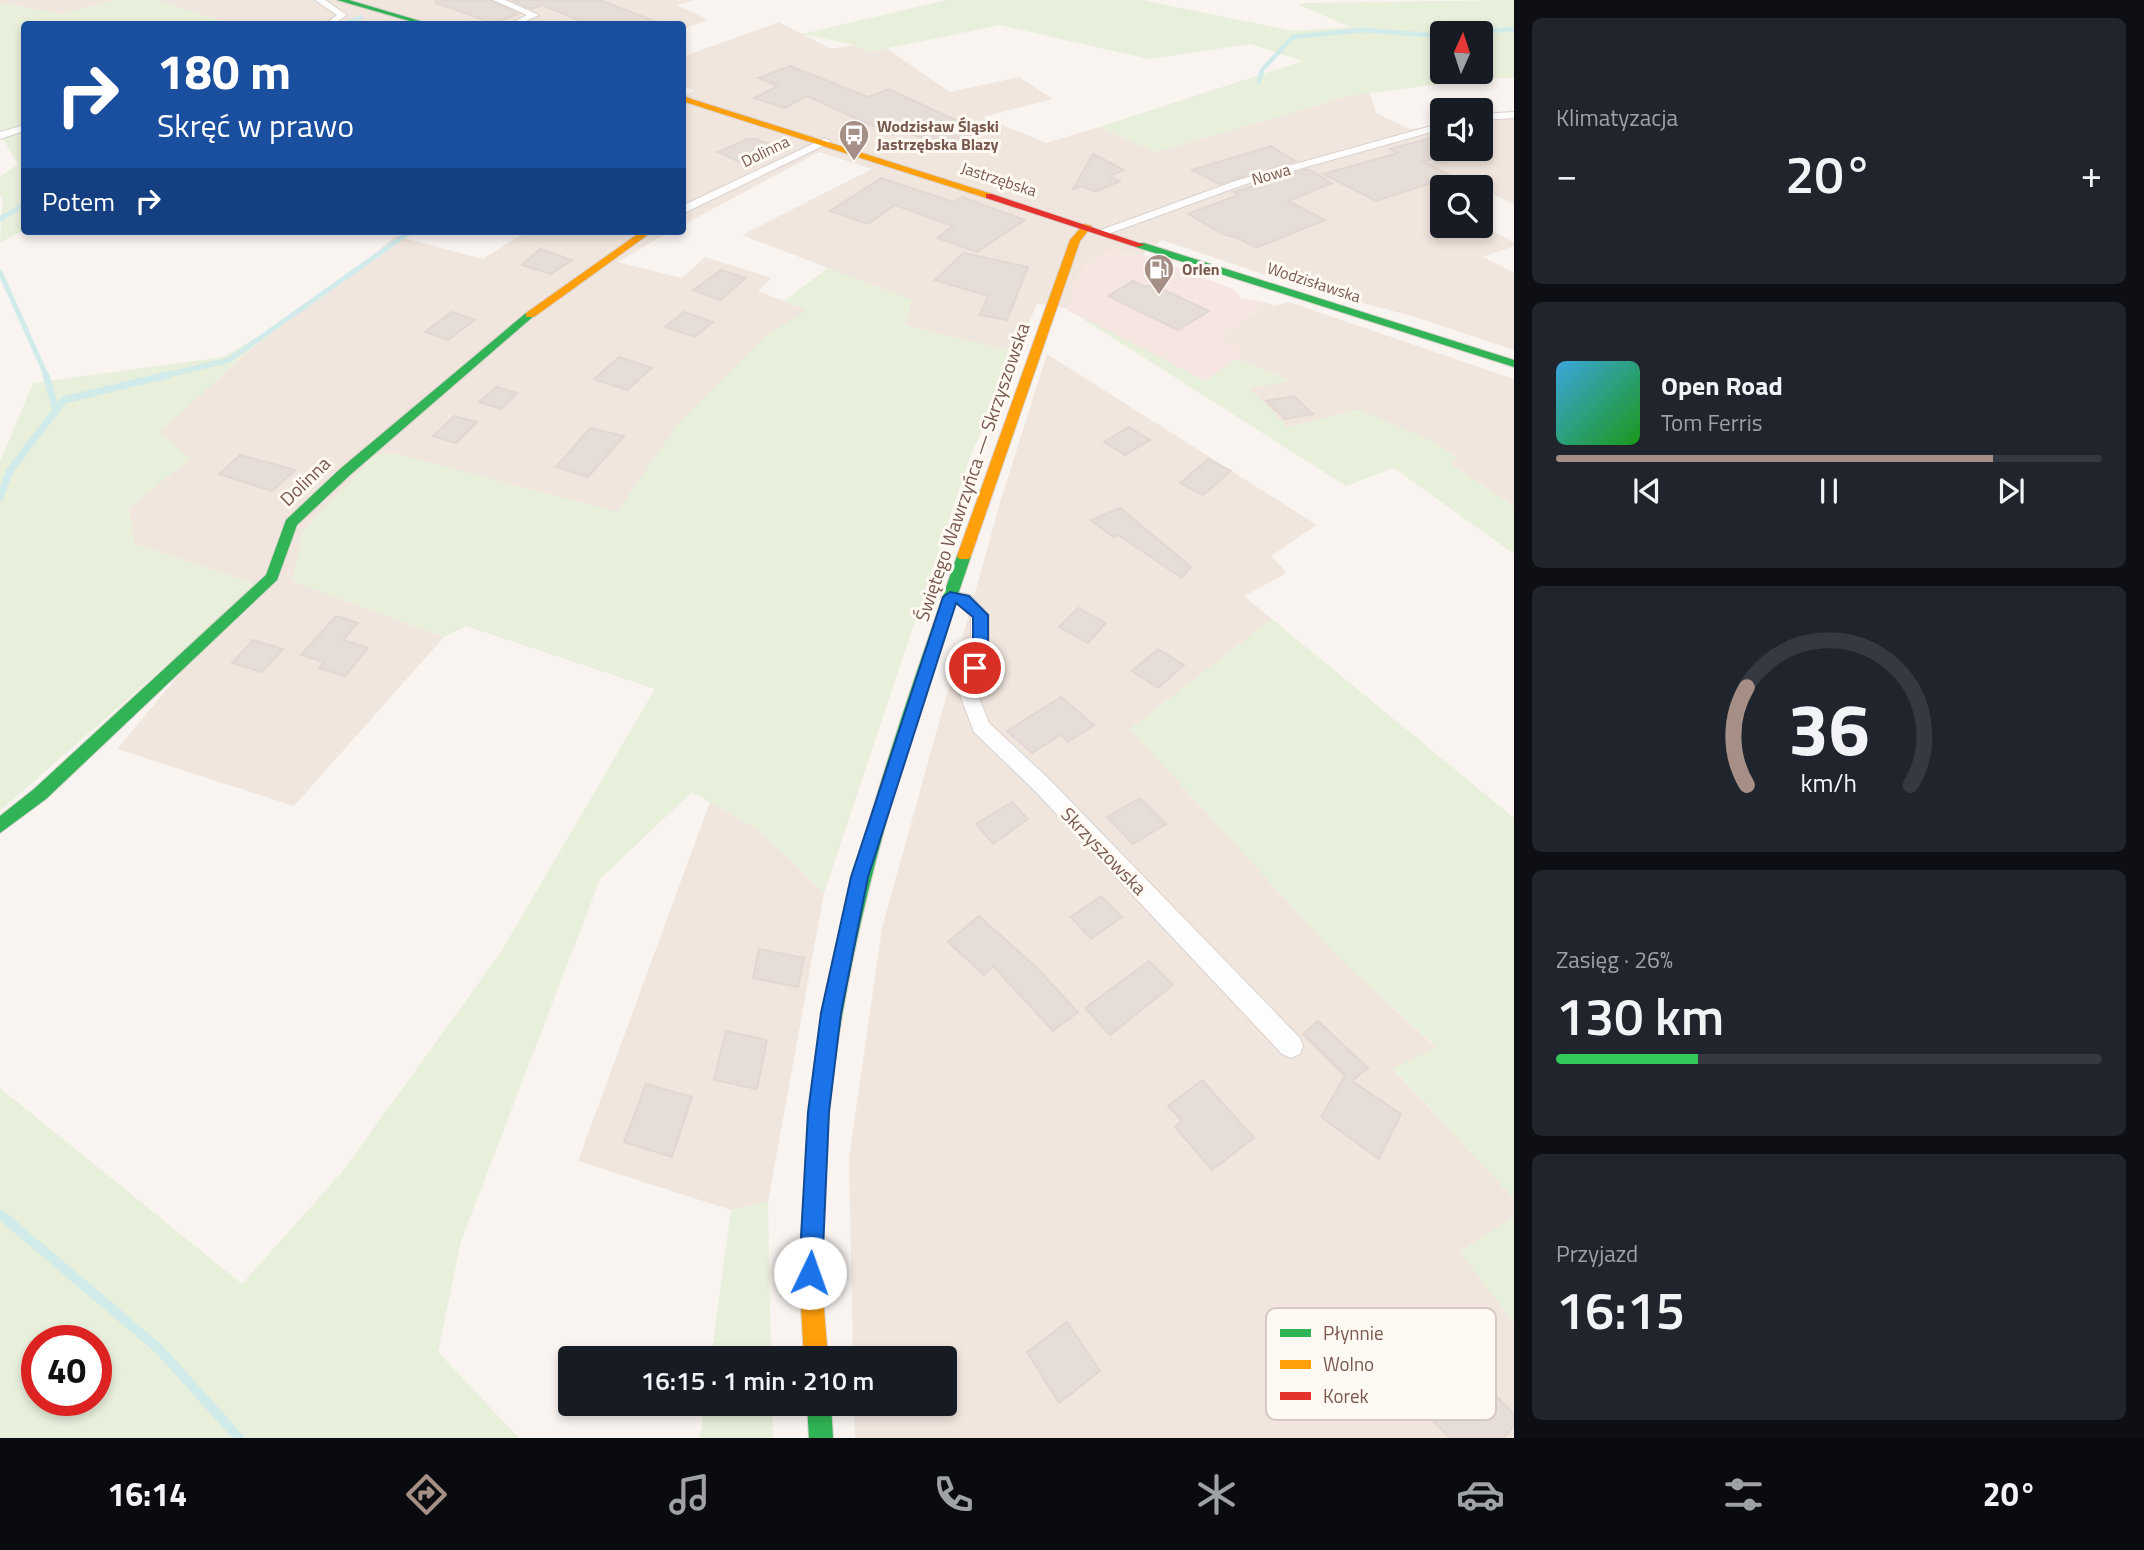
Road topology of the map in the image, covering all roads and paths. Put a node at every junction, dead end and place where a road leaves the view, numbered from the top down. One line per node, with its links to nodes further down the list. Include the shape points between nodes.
1 (319, 0): 4 (street, via 344,15)
2 (341, 0): 5 (street)
3 (497, 0): 6 (street, via 535,15)
4 (334, 21)
5 (415, 21)
6 (521, 21)
7 (686, 99): 13 (street, Jastrzębska)
8 (1514, 115): 9 (street)
9 (1493, 116)
10 (21, 129): 12 (street)
11 (1430, 129): 17 (street, Nowa, via 1242,182)
12 (0, 136)
13 (825, 141): 14 (street, Dolinna); 15 (street, Jastrzębska)
14 (686, 209)
15 (1087, 226): 17 (street, Jastrzębska); 18 (street, Świętego Wawrzyńca — Skrzyszowska, via 1075,240)
16 (642, 235): 21 (street, Dolinna, via 525,318 345,472 291,523 272,577)
17 (1099, 240): 18 (street); 19 (street, Wodzisławska)
18 (1070, 260): 20 (street, Świętego Wawrzyńca — Skrzyszowska)
19 (1514, 364)
20 (950, 597): 22 (street, Skrzyszowska, via 964,599 981,615 969,695 981,727); 23 (street, Świętego Wawrzyńca — Skrzyszowska, via 859,877 831,1013 819,1112 810,1273)
21 (0, 826)
22 (1291, 1046)
23 (815, 1346)
24 (820, 1416): 25 (street)
25 (821, 1438)

